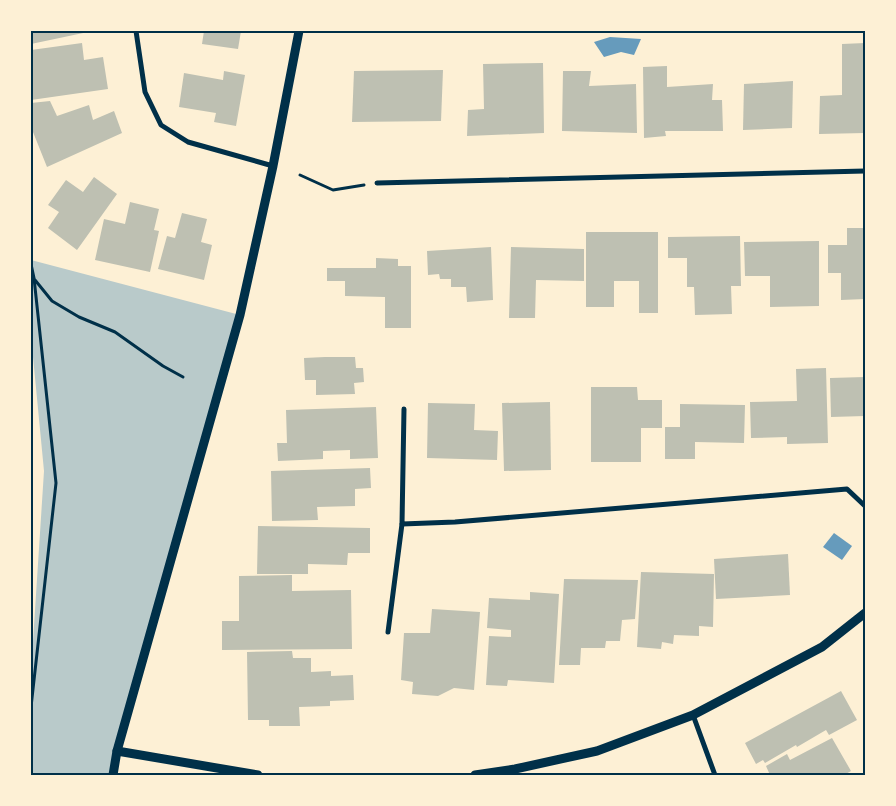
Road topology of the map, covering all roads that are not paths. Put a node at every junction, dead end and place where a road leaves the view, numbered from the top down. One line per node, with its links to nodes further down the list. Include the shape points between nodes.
1 (136, 31): 3 (street, via 146,92 161,125 188,142)
2 (299, 31): 3 (street)
3 (273, 166): 12 (street, via 240,315)
4 (865, 171): 5 (street)
5 (377, 183)
6 (404, 409): 8 (street)
7 (865, 506): 8 (street, via 847,489)
8 (402, 524): 10 (street)
9 (865, 613): 11 (street, via 822,647)
10 (388, 632)
11 (693, 716): 15 (street, via 597,751); 16 (street)
12 (117, 751): 13 (street); 14 (street)
13 (113, 775)
14 (258, 775)
15 (476, 775)
16 (715, 775)

